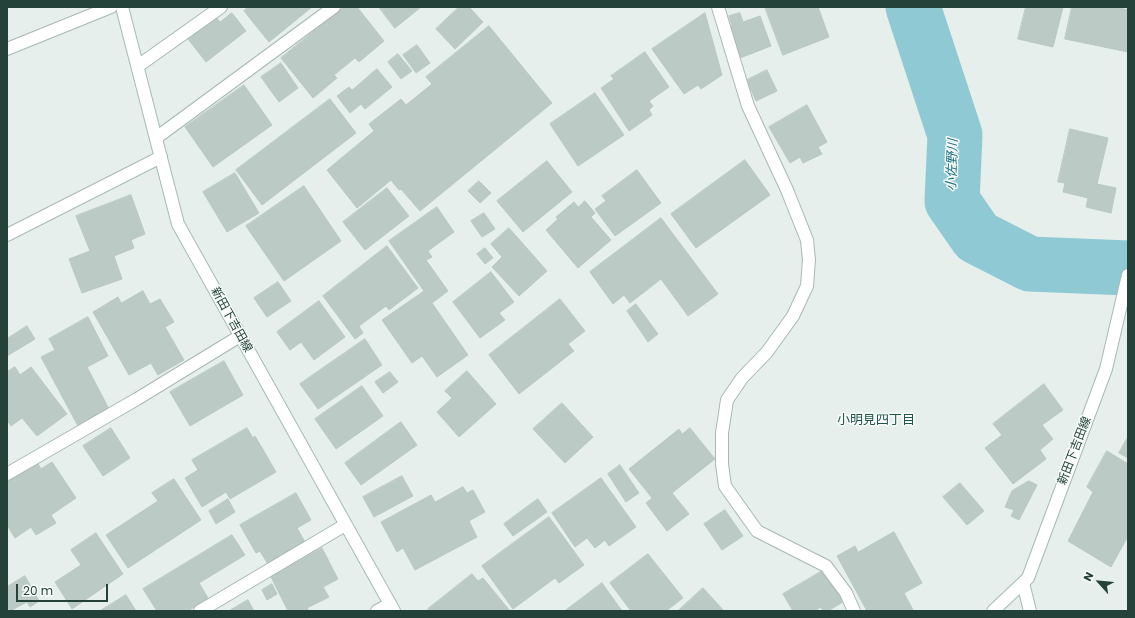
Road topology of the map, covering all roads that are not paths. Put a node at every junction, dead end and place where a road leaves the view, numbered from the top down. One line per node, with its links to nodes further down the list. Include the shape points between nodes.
1 (111, 7): 6 (main road)
2 (122, 7): 7 (main road, 新田下吉田線)
3 (221, 7): 7 (main road)
4 (334, 7): 8 (main road)
5 (718, 7): 19 (main road, via 748,106 804,232 809,260 806,286 793,316 727,400 722,433 725,486 758,531 826,566 846,593)
6 (7, 49)
7 (138, 66): 8 (main road, 新田下吉田線)
8 (156, 138): 9 (main road, 新田下吉田線)
9 (161, 157): 10 (main road); 12 (main road, 新田下吉田線, via 178,224)
10 (7, 235)
11 (1128, 275): 15 (main road, 新田下吉田線, via 1106,369 1028,578)
12 (240, 336): 13 (main road); 14 (main road, 新田下吉田線)
13 (7, 474)
14 (345, 525): 16 (main road, 新田下吉田線); 17 (main road)
15 (1023, 583): 20 (main road, 新田下吉田線); 21 (main road)
16 (392, 607): 18 (main road)
17 (200, 611)
18 (377, 611)
19 (854, 611)
20 (993, 611)
21 (1030, 611)

